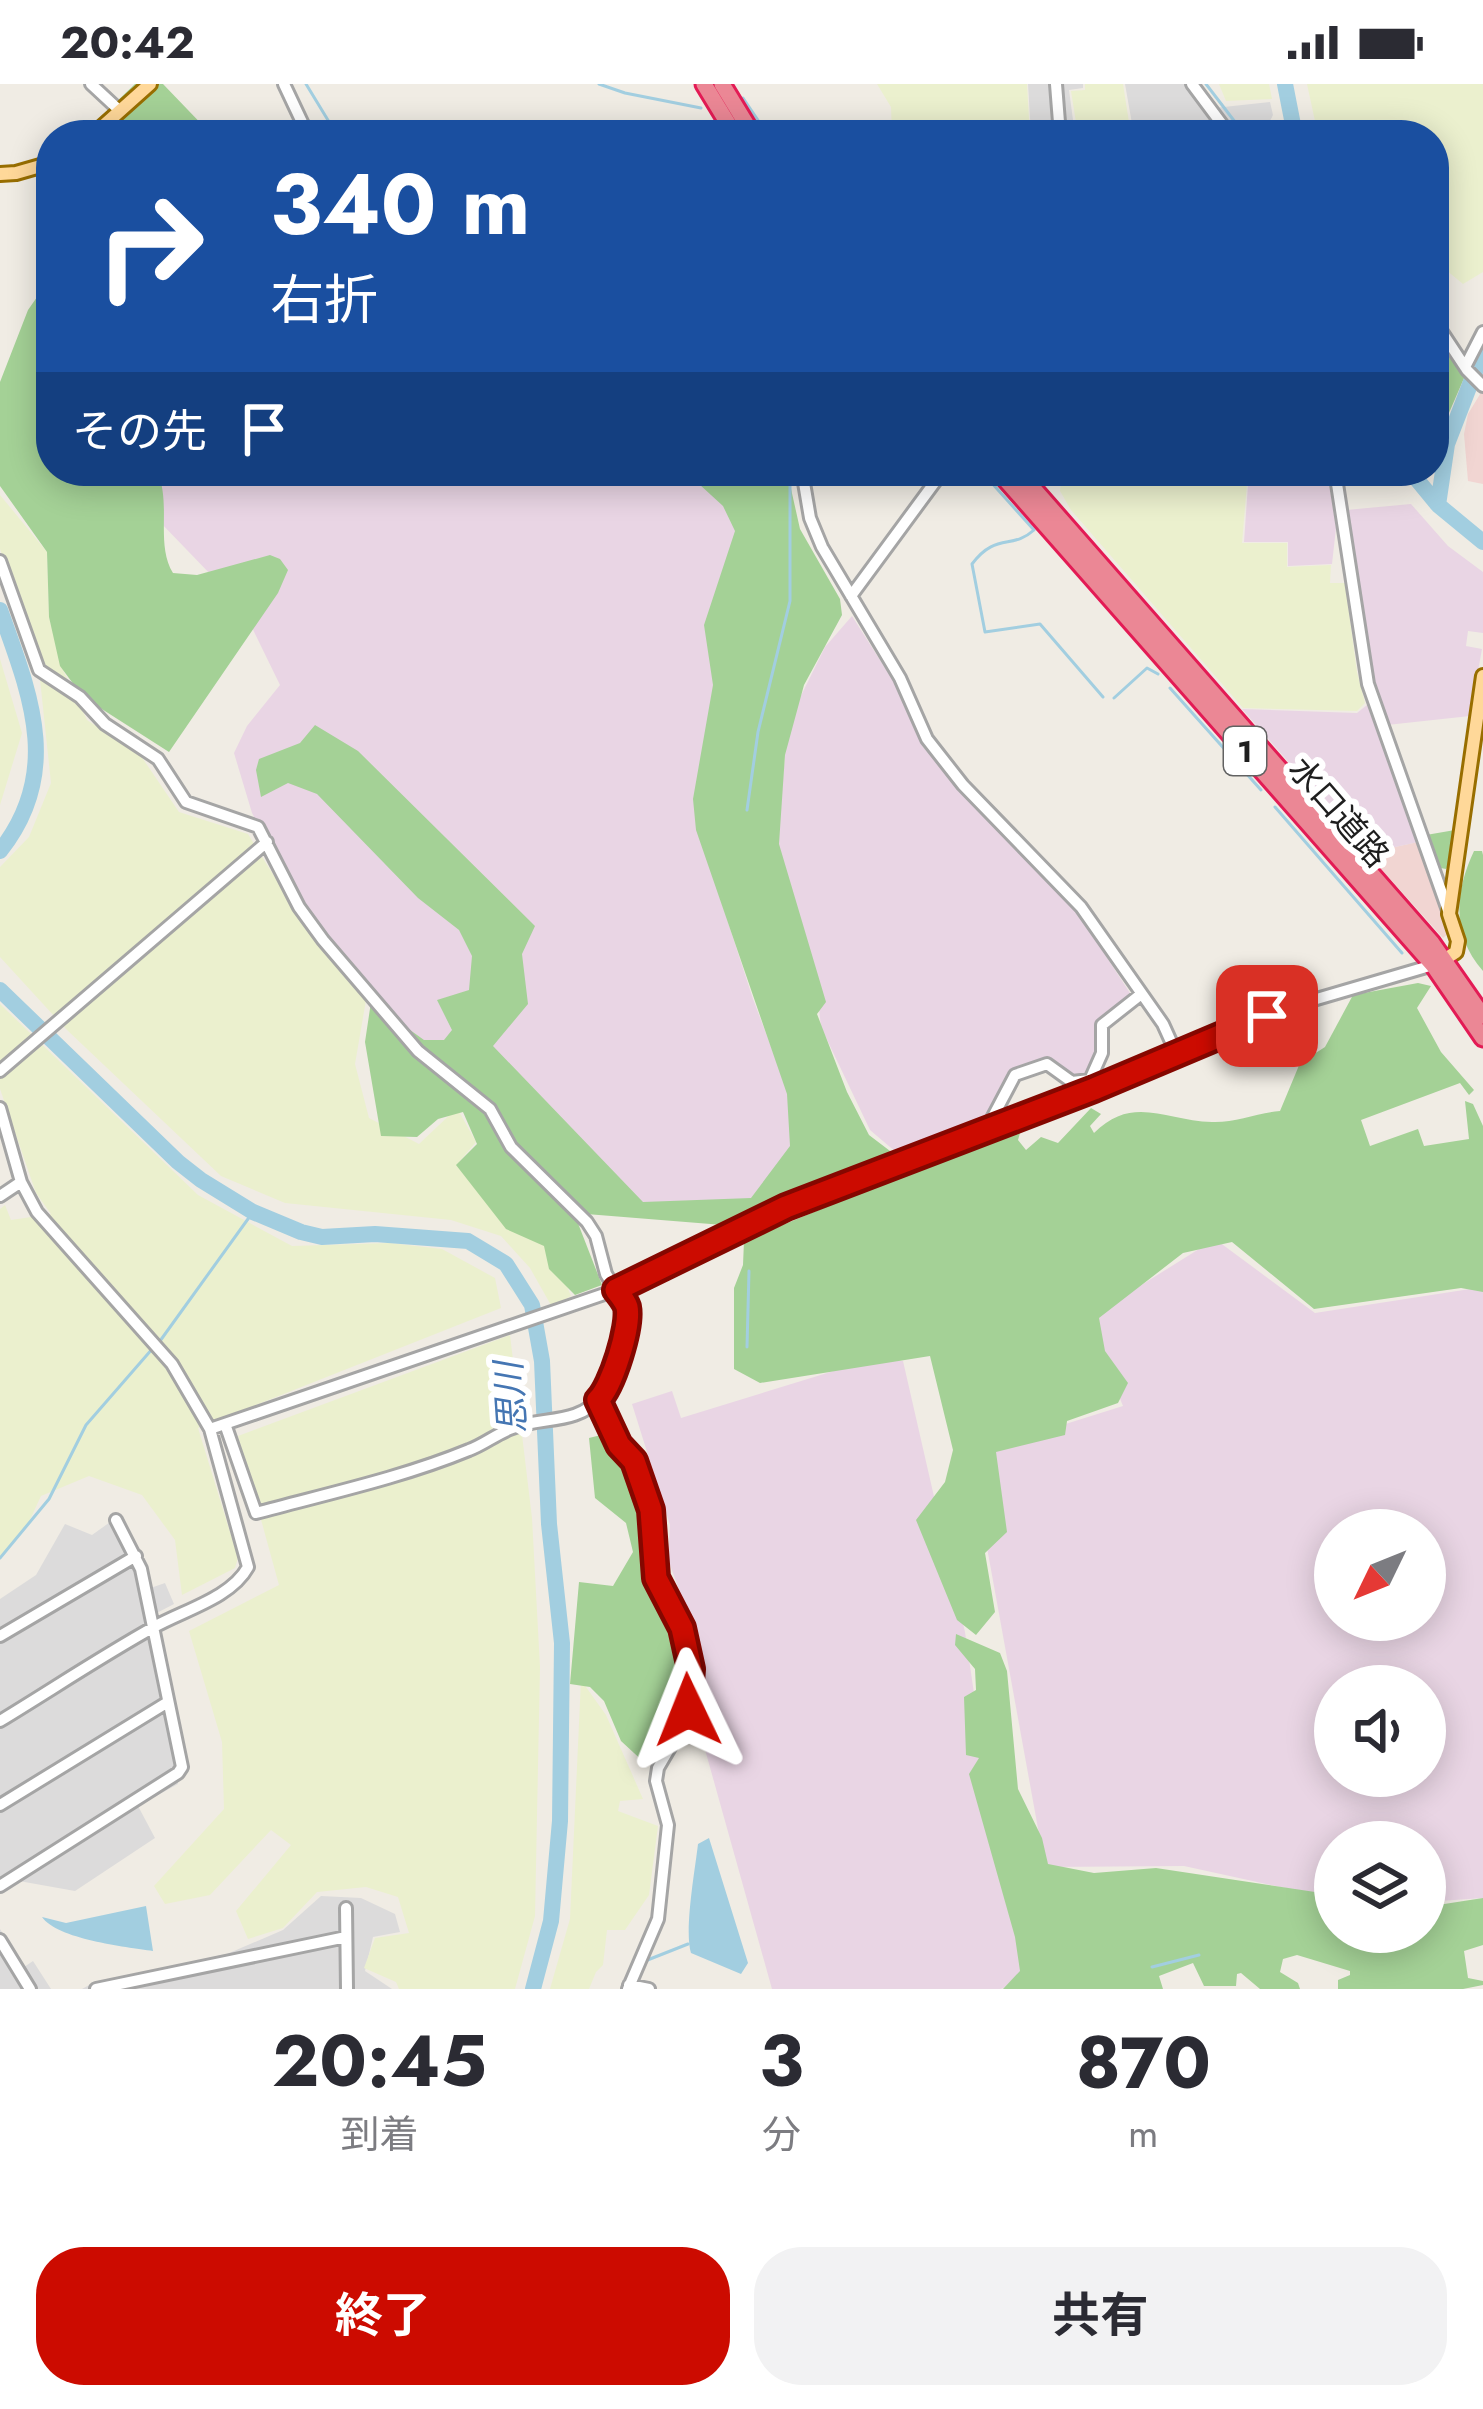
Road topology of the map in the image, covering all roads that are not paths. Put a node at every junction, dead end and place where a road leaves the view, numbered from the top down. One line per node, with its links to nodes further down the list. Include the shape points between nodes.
1 (91, 84): 8 (street)
2 (150, 84): 8 (main road)
3 (284, 84): 10 (street)
4 (704, 84): 11 (highway)
5 (722, 84): 12 (highway)
6 (1056, 84): 13 (street)
7 (1192, 84): 14 (street)
8 (119, 110): 9 (main road)
9 (109, 120)
10 (301, 120)
11 (726, 120)
12 (744, 120)
13 (1059, 120)
14 (1219, 120)
15 (36, 167): 16 (main road)
16 (0, 174)
17 (1483, 332): 19 (street)
18 (1449, 342): 19 (street)
19 (1466, 368): 20 (street)
20 (1480, 384)
21 (805, 486): 27 (street, via 810,518)
22 (932, 486): 27 (street)
23 (1011, 486): 31 (highway, 水口道路 / 1)
24 (1031, 486): 31 (highway, 水口道路 / 1)
25 (1337, 486): 30 (street, via 1363,663)
26 (0, 561): 29 (street, via 39,670 158,759 186,802 258,826)
27 (851, 596): 32 (street, via 934,750 1081,907)
28 (1483, 676): 30 (main road)
29 (266, 842): 36 (street); 42 (street, via 299,907 397,1028 490,1109 511,1147 587,1222)
30 (1449, 914): 31 (main road, via 1456,952)
31 (1440, 963): 33 (highway, 水口道路 / 1); 34 (highway, 水口道路 / 1); 35 (street, via 1303,1003)
32 (1141, 995): 35 (street); 37 (street, via 1102,1025)
33 (1481, 1008)
34 (1483, 1038)
35 (1177, 1055): 37 (street)
36 (0, 1071)
37 (1092, 1085): 39 (street); 39 (street, via 1047,1064 1015,1075)
38 (0, 1108): 41 (street)
39 (987, 1128): 42 (street, via 786,1207)
40 (0, 1177): 41 (street)
41 (10, 1189): 45 (street, via 172,1364)
42 (616, 1290): 43 (street, via 626,1324 612,1380); 44 (street)
43 (598, 1400): 44 (street, via 559,1422 512,1427 470,1450 256,1513); 58 (street, via 651,1510 656,1578 682,1628 692,1688 682,1727 658,1768 668,1825 658,1919)
44 (225, 1424): 45 (street)
45 (210, 1429): 48 (street, via 248,1567 226,1590)
46 (116, 1520): 47 (street)
47 (136, 1556): 48 (street); 49 (street)
48 (153, 1628): 50 (street); 51 (street)
49 (0, 1636)
50 (168, 1702): 52 (street); 53 (street, via 178,1773)
51 (0, 1721)
52 (0, 1805)
53 (0, 1886)
54 (346, 1908): 55 (street)
55 (346, 1937): 60 (street); 61 (street)
56 (0, 1940): 57 (street)
57 (6, 1963): 59 (street)
58 (628, 1987): 62 (street)
59 (30, 1989)
60 (96, 1989)
61 (347, 1989)
62 (649, 1989)

